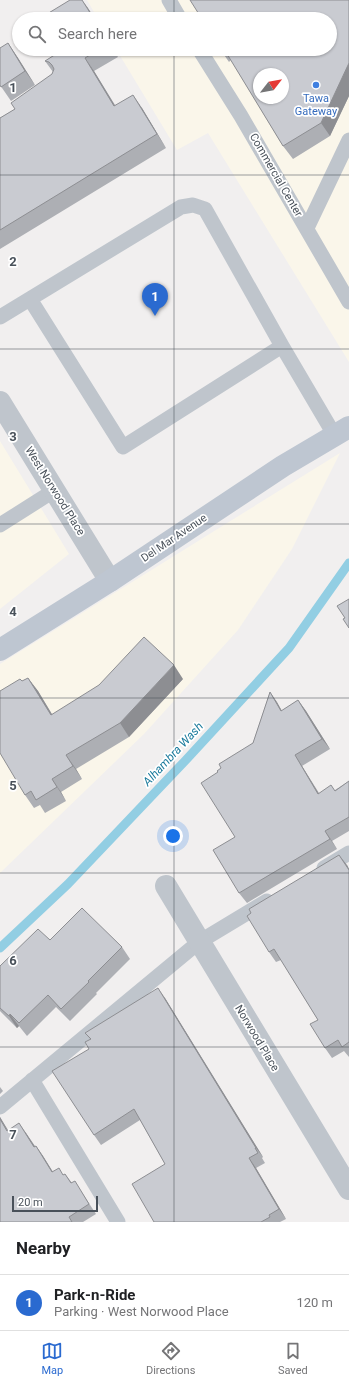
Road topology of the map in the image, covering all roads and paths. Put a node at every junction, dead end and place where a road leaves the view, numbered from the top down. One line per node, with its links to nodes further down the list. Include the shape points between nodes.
1 (168, 0): 2 (lane)
2 (176, 12)
3 (203, 56): 5 (lane, Commercial Center)
4 (349, 140): 5 (lane)
5 (307, 228): 7 (lane, Commercial Center)
6 (30, 299): 8 (lane); 9 (lane, via 170,213 181,207 193,205 205,209); 9 (lane, via 124,447)
7 (349, 302)
8 (0, 317)
9 (282, 346): 11 (lane)
10 (0, 402): 12 (street, West Norwood Place)
11 (342, 432): 14 (main road, Del Mar Avenue, via 283,466)
12 (55, 490): 13 (lane); 14 (street, West Norwood Place)
13 (0, 525)
14 (110, 581): 15 (main road, Del Mar Avenue)
15 (0, 650)
16 (349, 853): 17 (lane)
17 (315, 873)
18 (166, 886): 20 (street, Norwood Place)
19 (281, 893): 20 (lane)
20 (199, 942): 21 (lane); 23 (street, Norwood Place)
21 (32, 1080): 22 (lane); 24 (lane)
22 (0, 1107)
23 (349, 1189)
24 (118, 1222)

